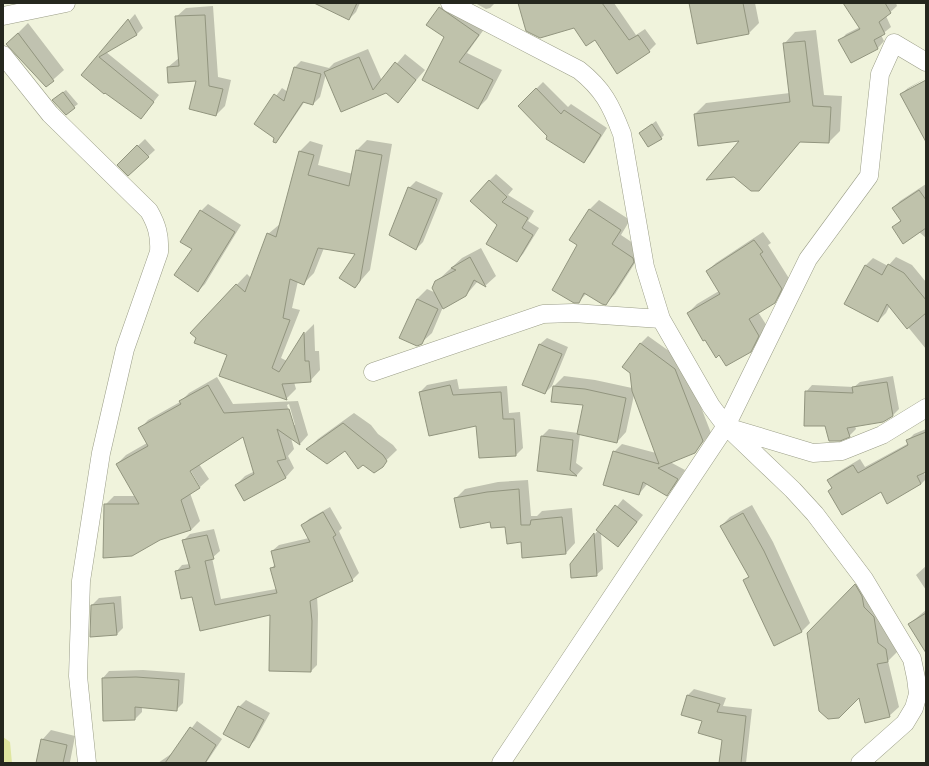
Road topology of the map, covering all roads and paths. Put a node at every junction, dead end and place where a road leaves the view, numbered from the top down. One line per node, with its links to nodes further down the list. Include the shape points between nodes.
1 (66, 3): 3 (street)
2 (450, 3): 6 (street, via 579,70 594,82 605,97 622,134 645,268)
3 (3, 16)
4 (3, 55): 11 (street, via 55,119 149,211 160,238 159,252 125,349 100,453 81,581 78,676)
5 (926, 62): 9 (street, via 894,43 880,74 869,176 808,259)
6 (661, 319): 7 (street, via 580,313 543,314); 9 (street, via 707,400)
7 (373, 372)
8 (926, 408): 9 (street, via 882,435 842,451 813,453)
9 (726, 426): 10 (street, via 793,490 848,556 909,654); 12 (street)
10 (922, 697): 13 (street, via 905,723)
11 (87, 763)
12 (501, 763)
13 (860, 763)

